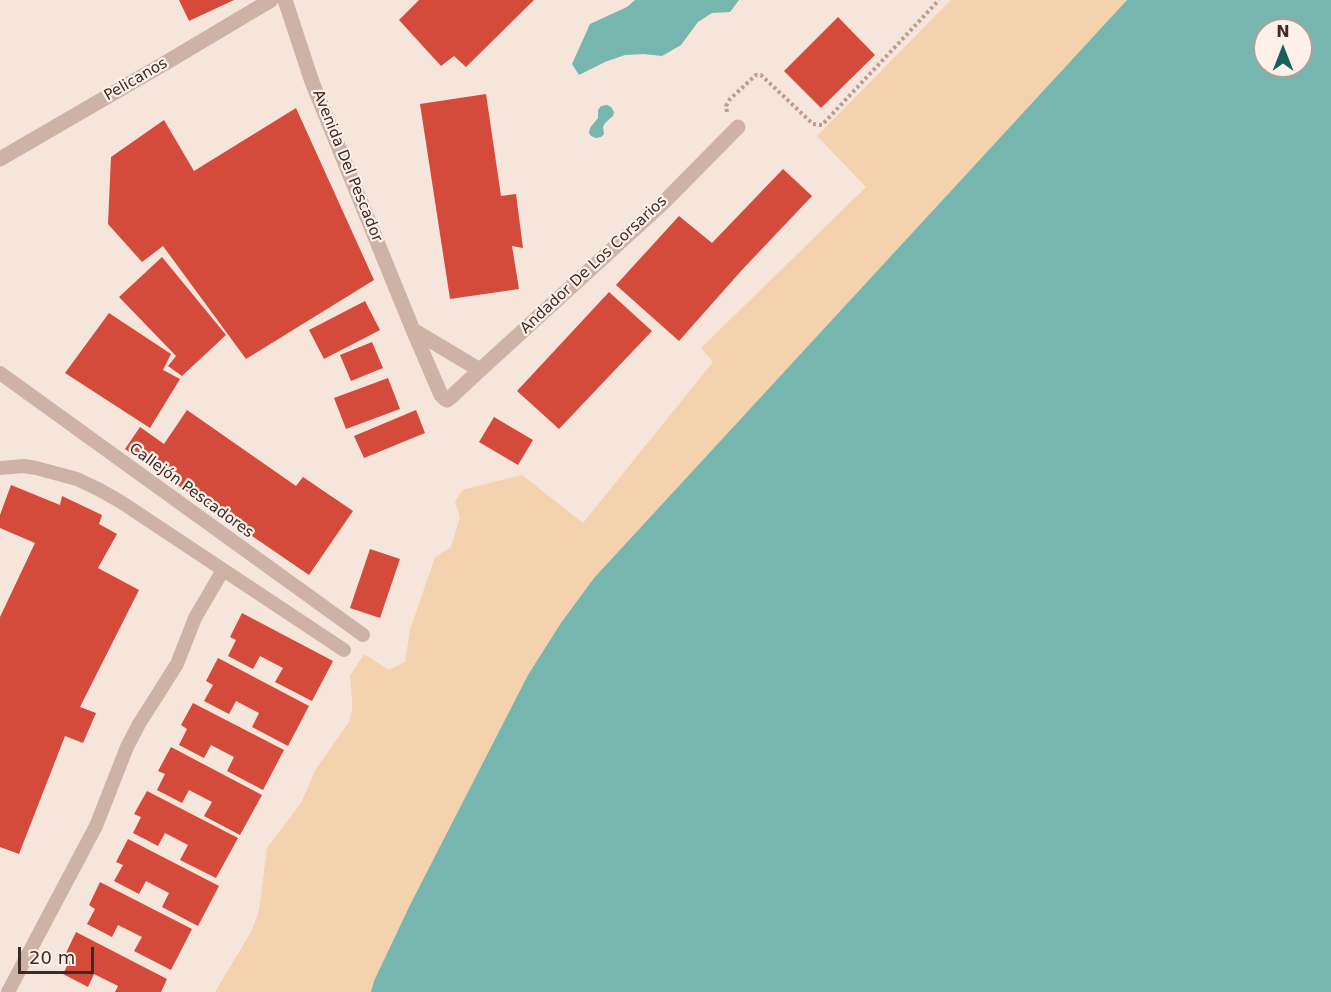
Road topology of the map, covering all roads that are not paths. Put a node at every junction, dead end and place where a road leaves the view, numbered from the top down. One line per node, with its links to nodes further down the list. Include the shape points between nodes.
1 (271, 0): 4 (street, Pelicanos)
2 (285, 0): 5 (street, Avenida Del Pescador, via 312,82)
3 (738, 127): 6 (street, Andador De Los Corsarios, via 663,203)
4 (0, 159)
5 (413, 330): 6 (street); 8 (street, Avenida Del Pescador, via 441,395)
6 (480, 370): 8 (street, Andador De Los Corsarios)
7 (0, 373): 11 (lane, Callejón Pescadores)
8 (447, 400)
9 (0, 468): 10 (lane, via 24,466 77,479 121,502)
10 (224, 570): 12 (lane); 13 (lane, via 195,618 177,664 127,747 96,826)
11 (363, 635)
12 (344, 650)
13 (8, 992)

